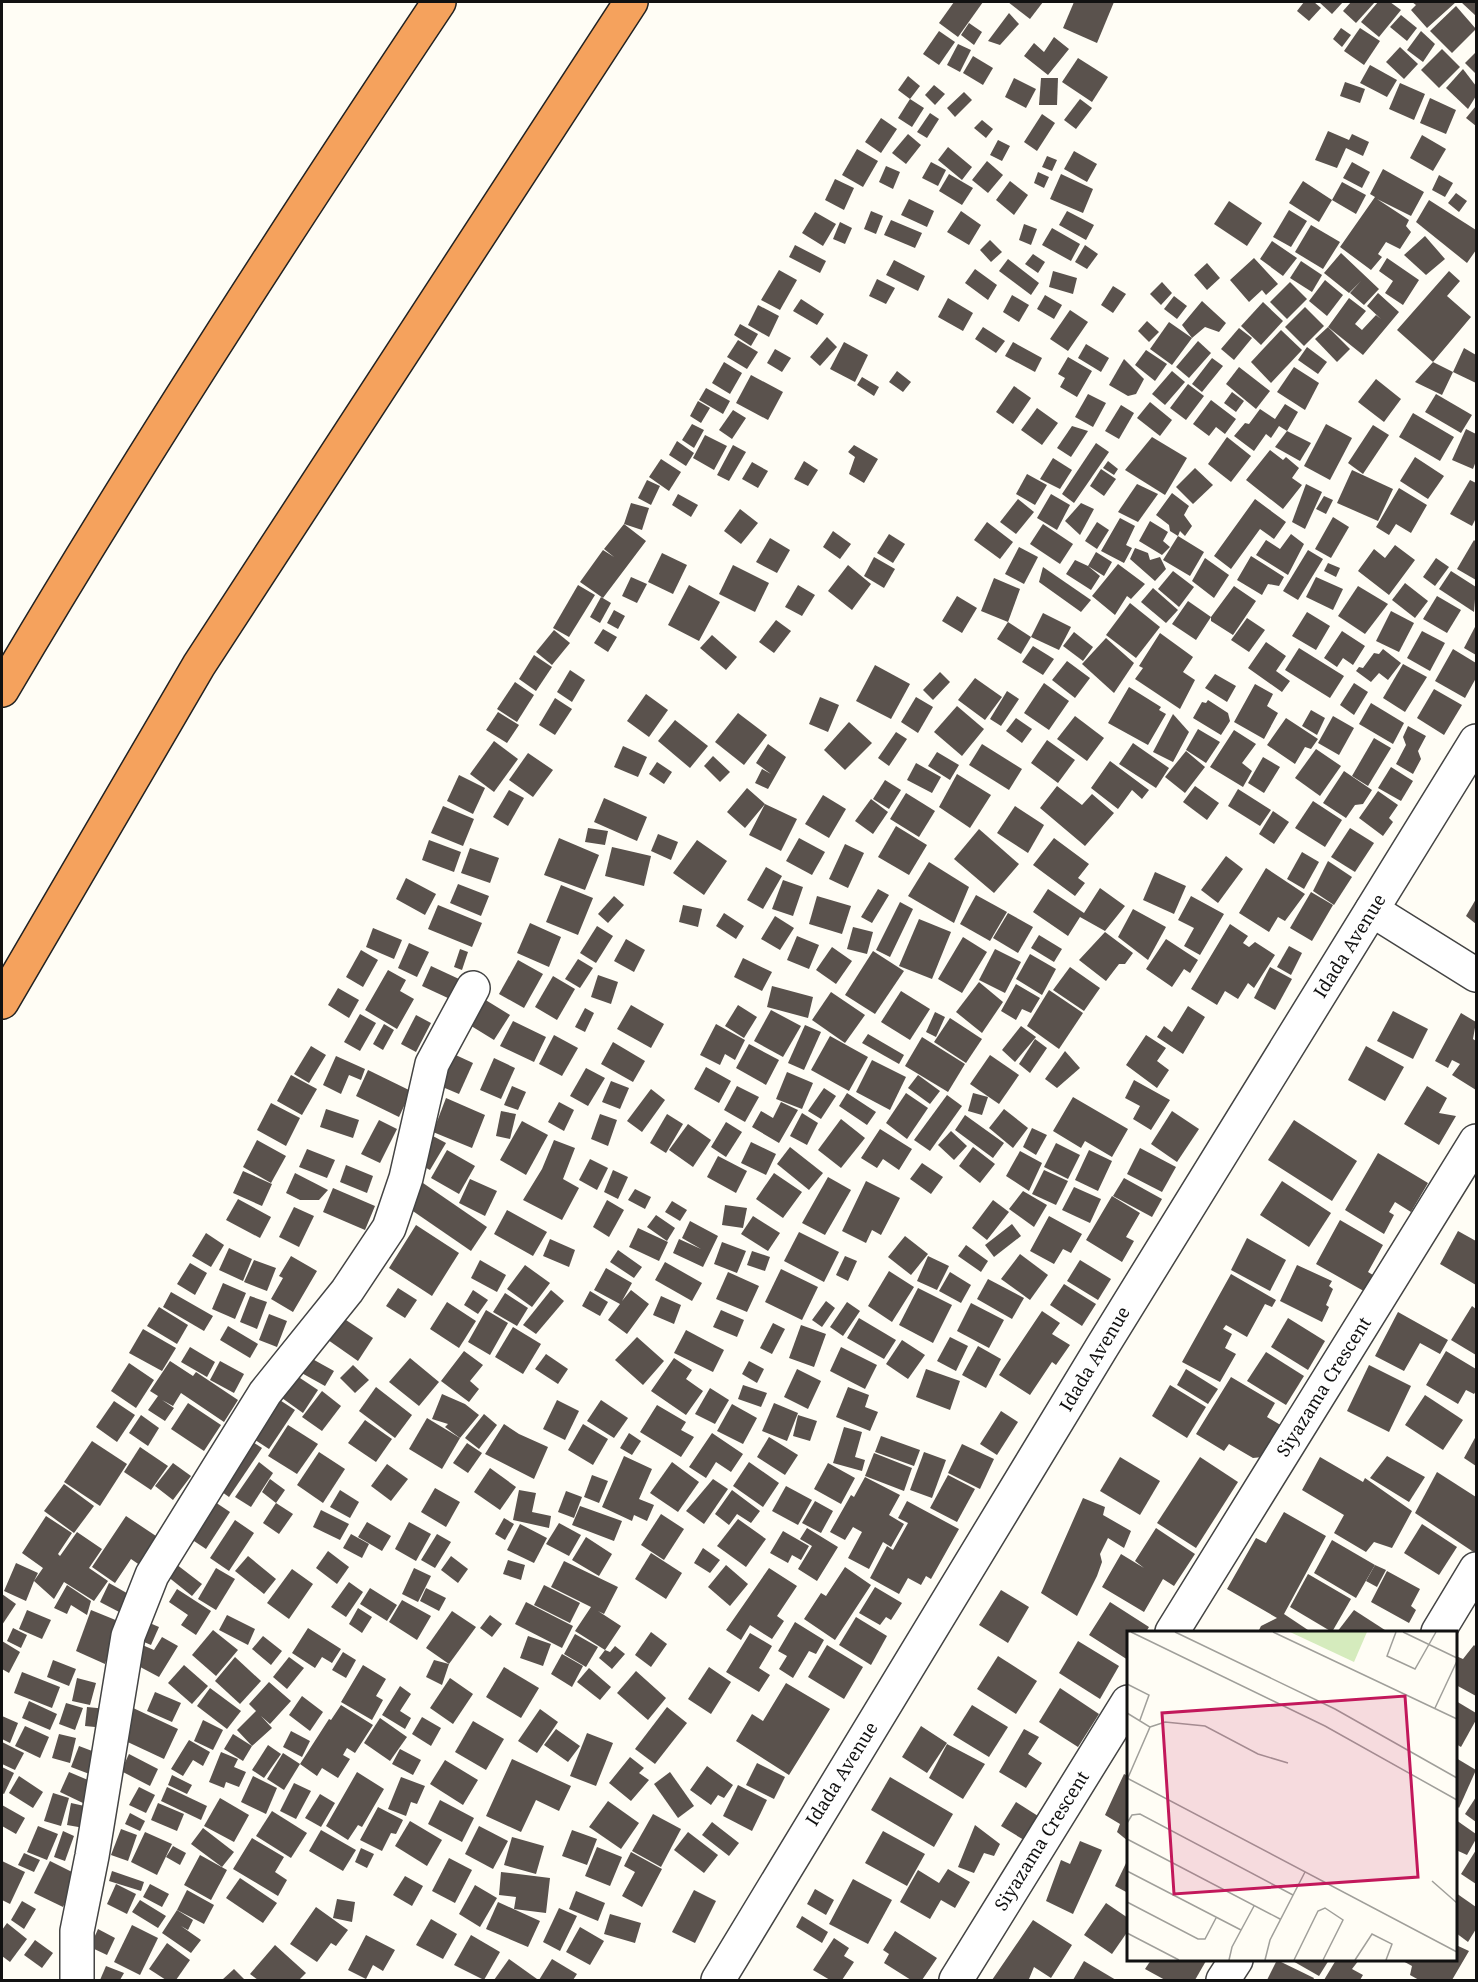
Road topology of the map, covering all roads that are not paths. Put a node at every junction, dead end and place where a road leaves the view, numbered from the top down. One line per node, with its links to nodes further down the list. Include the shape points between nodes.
1 (439, 2): 3 (highway, via 257,275)
2 (631, 2): 8 (highway, via 199,665)
3 (2, 690)
4 (1476, 741): 5 (street, Idada Avenue)
5 (1372, 910): 6 (street); 16 (street, Idada Avenue)
6 (1476, 975)
7 (472, 988): 15 (street, via 432,1064 406,1178 389,1228 347,1291 265,1393 152,1575 139,1606 128,1635 77,1931)
8 (2, 1002)
9 (1476, 1141): 11 (street, Siyazama Crescent)
10 (1476, 1569): 12 (street)
11 (1173, 1631)
12 (1439, 1631)
13 (1127, 1704): 17 (street, Siyazama Crescent)
14 (1235, 1961): 18 (street)
15 (77, 1980)
16 (718, 1980)
17 (956, 1980)
18 (1223, 1980)

